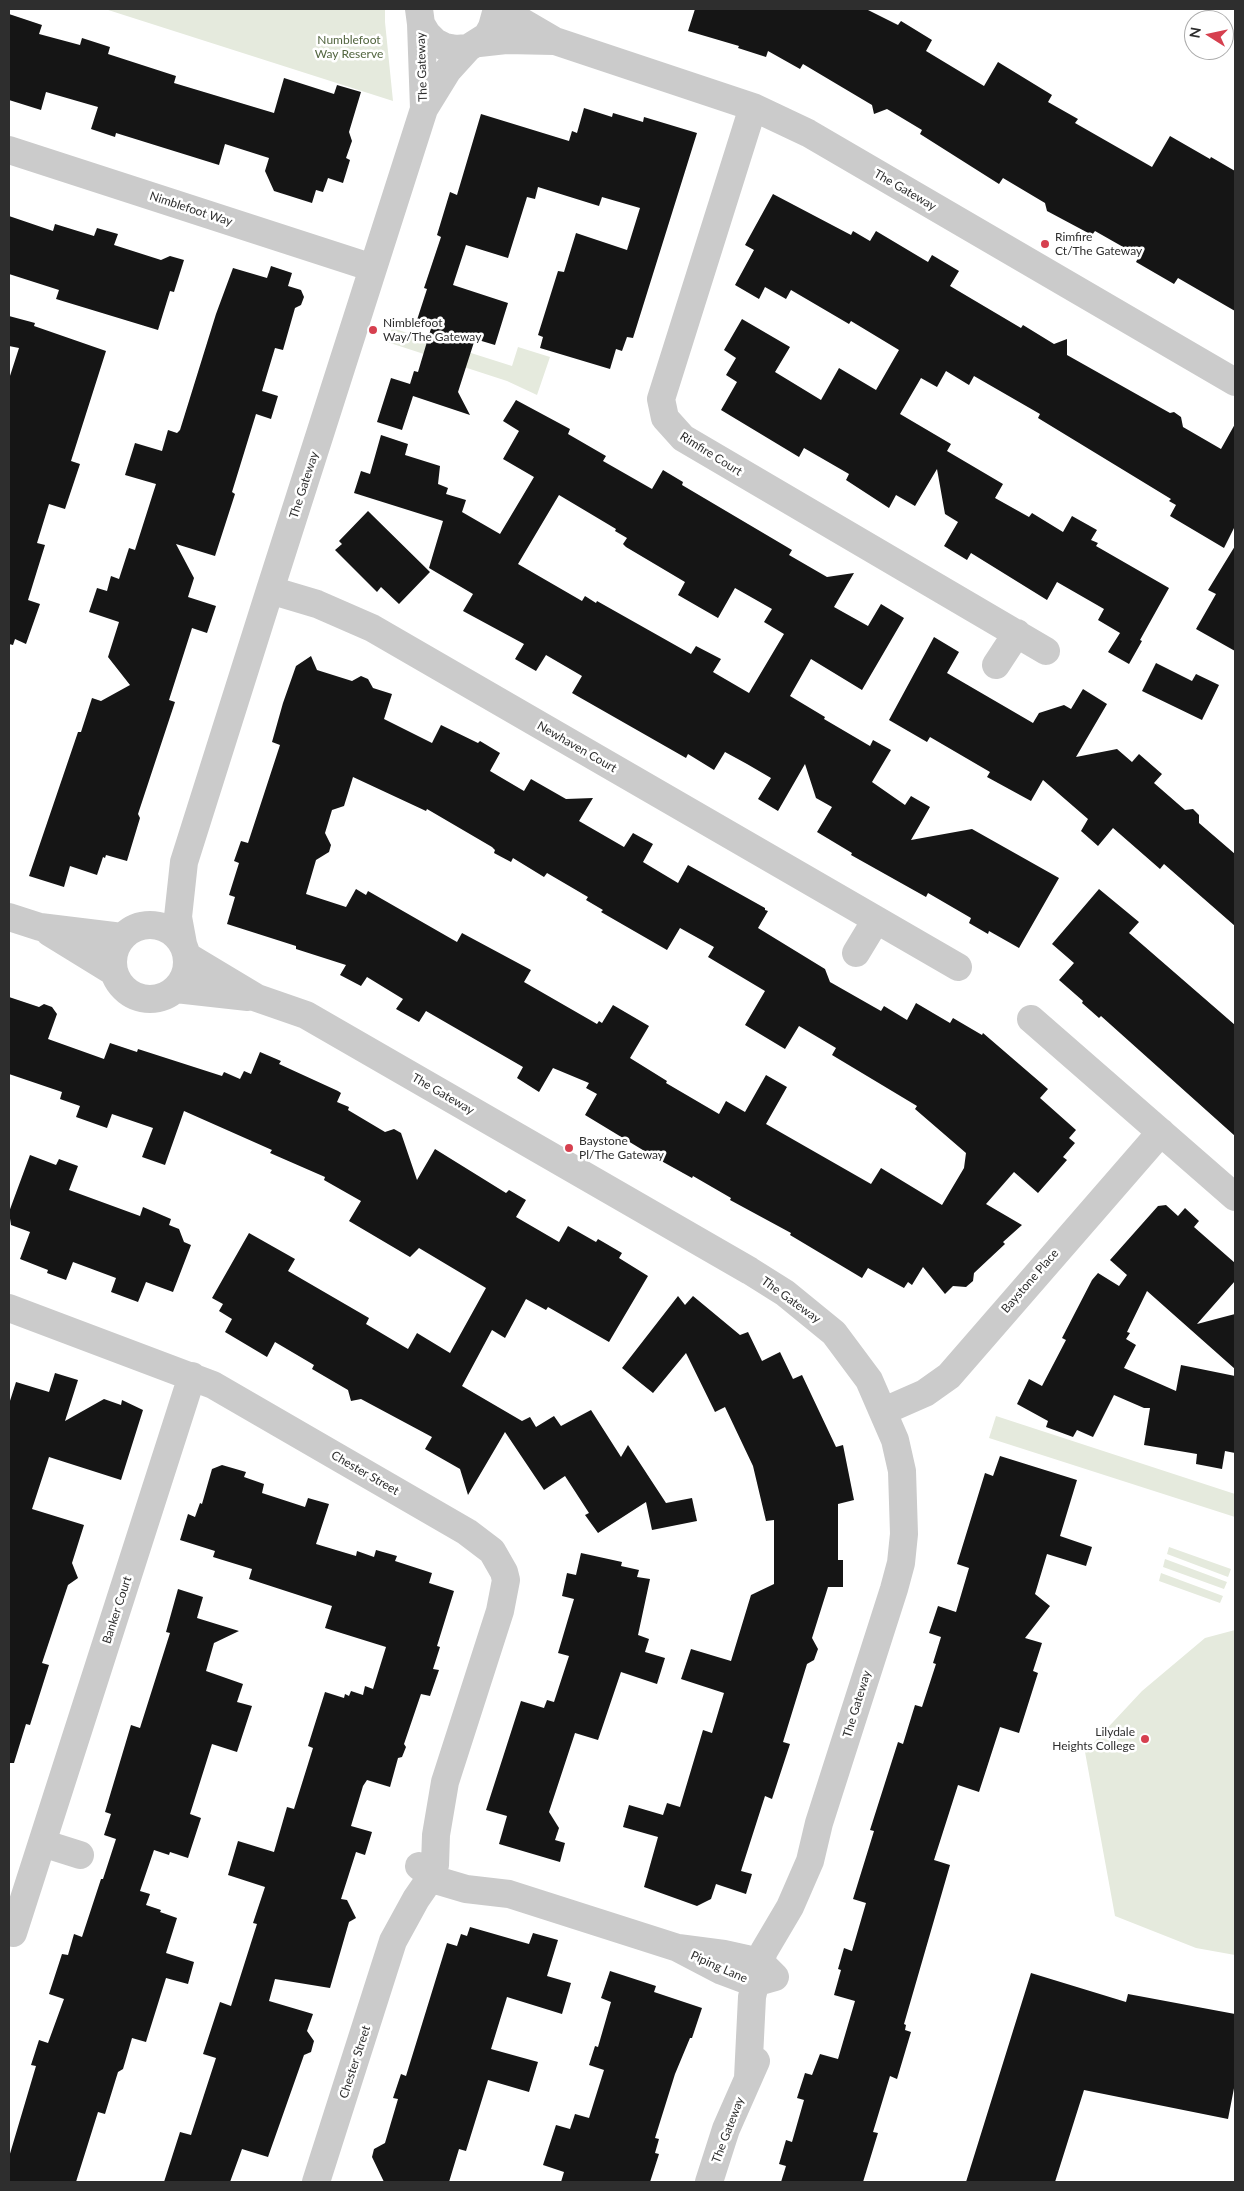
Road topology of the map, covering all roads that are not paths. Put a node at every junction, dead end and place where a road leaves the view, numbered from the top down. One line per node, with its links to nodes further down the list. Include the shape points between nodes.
1 (498, 9): 3 (street, The Gateway); 4 (street, via 492,27)
2 (420, 16): 4 (street, via 427,34 435,42 456,49); 6 (street, The Gateway)
3 (556, 41): 4 (street, The Gateway, via 506,40); 5 (street, The Gateway)
4 (473, 45): 6 (street, The Gateway, via 448,70)
5 (753, 107): 9 (street, The Gateway, via 808,134); 11 (street, Rimfire Court, via 661,399 665,418 683,438)
6 (424, 109): 8 (street, The Gateway)
7 (9, 150): 8 (street, Nimblefoot Way)
8 (373, 268): 10 (street, The Gateway)
9 (1235, 382)
10 (270, 590): 14 (street, The Gateway); 16 (street, Newhaven Court, via 317,604 372,628)
11 (1016, 633): 12 (street, Rimfire Court); 13 (street)
12 (1046, 650)
13 (996, 664)
14 (184, 862): 18 (street, The Gateway, via 151,912); 19 (street, The Gateway, via 178,917)
15 (9, 917): 17 (street)
16 (876, 920): 20 (street); 21 (street, Newhaven Court)
17 (40, 927): 18 (street); 22 (street)
18 (127, 933): 19 (street, via 143,925 166,928 176,934); 22 (street, via 114,954)
19 (185, 950): 23 (street, via 187,968); 24 (street, The Gateway)
20 (856, 953)
21 (958, 967)
22 (114, 972): 23 (street, via 128,993 140,998 152,1000)
23 (176, 989): 24 (street, The Gateway)
24 (257, 998): 30 (street, The Gateway, via 306,1015 785,1292 834,1333 869,1380)
25 (1031, 1019): 26 (street)
26 (1161, 1132): 27 (street); 30 (street, Baystone Place, via 949,1376 925,1393)
27 (1235, 1197)
28 (9, 1308): 29 (street, Chester Street)
29 (192, 1376): 31 (street, Banker Court); 33 (street, Chester Street, via 246,1403 467,1532 483,1543 500,1562 506,1580 502,1602 445,1782 429,1812 423,1832)
30 (884, 1411): 35 (street, The Gateway, via 896,1440 902,1472 904,1534 901,1563 822,1813 810,1861 808,1894)
31 (42, 1843): 32 (street); 34 (street, Banker Court)
32 (80, 1855)
33 (429, 1868): 35 (street, Piping Lane, via 445,1865 474,1874 509,1894 678,1948 724,1954); 36 (street, Chester Street, via 399,1905 393,1941)
34 (13, 1933)
35 (763, 1974): 37 (street, The Gateway, via 765,2036 726,2129)
36 (316, 2182)
37 (709, 2182)

